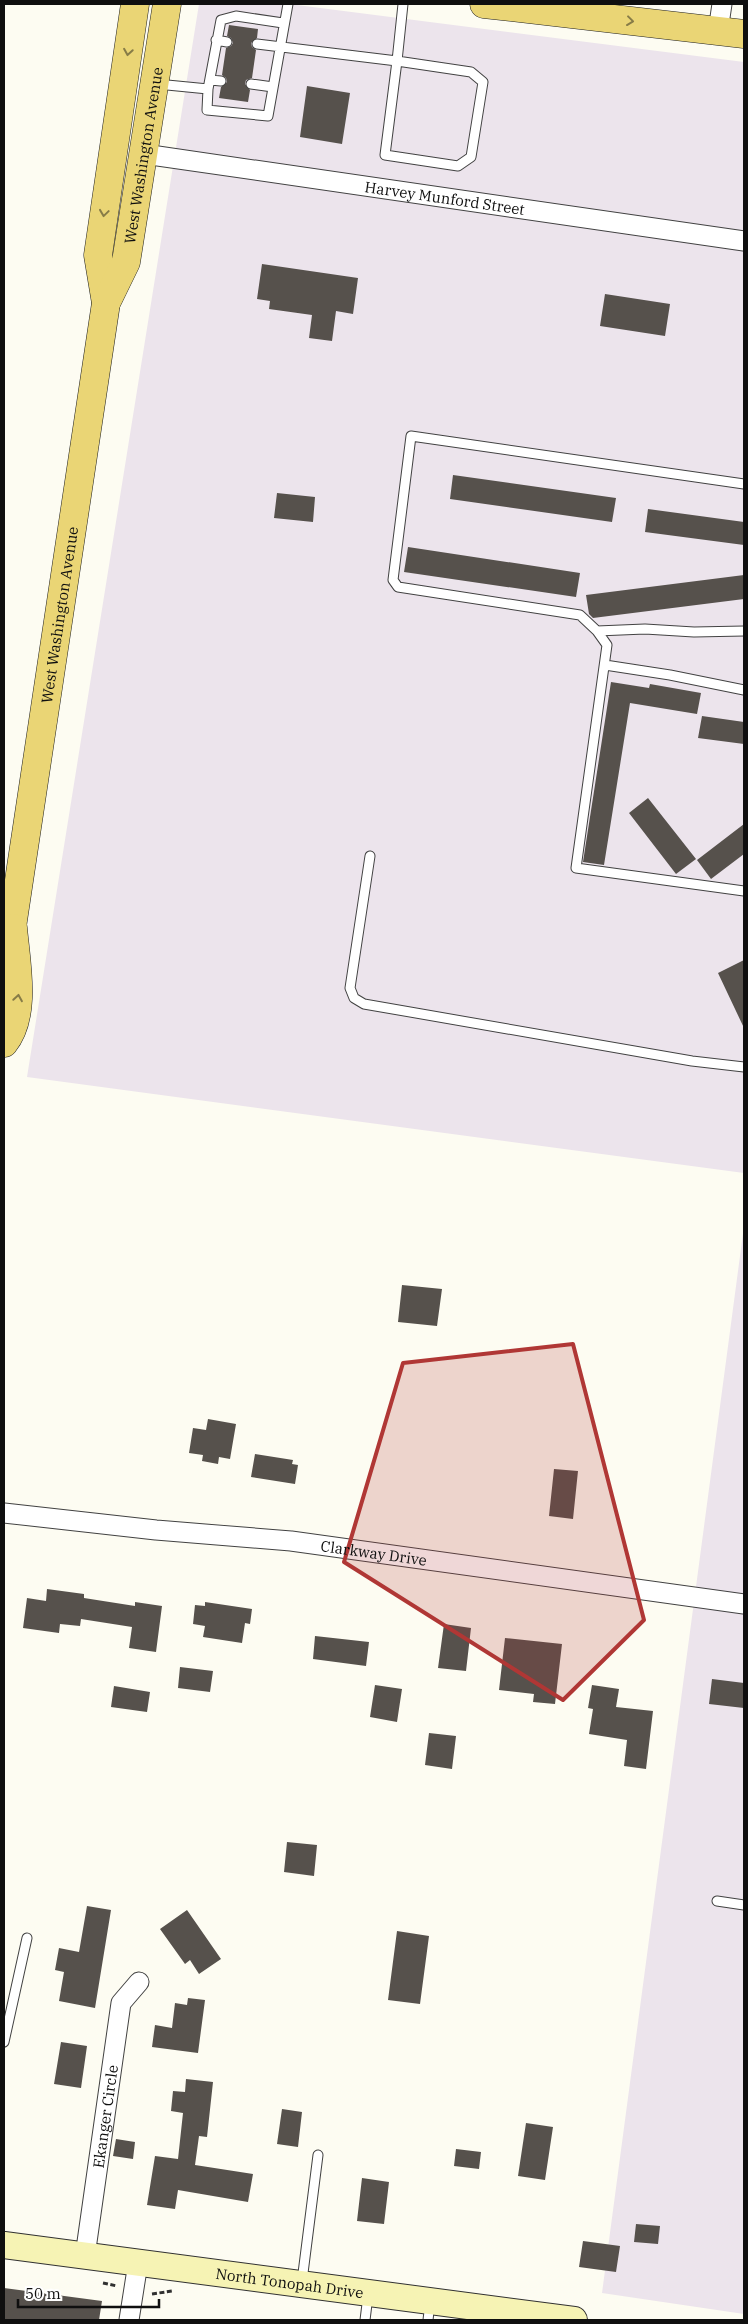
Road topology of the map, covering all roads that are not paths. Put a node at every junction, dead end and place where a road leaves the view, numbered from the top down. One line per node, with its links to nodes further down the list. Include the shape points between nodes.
1 (135, 4): 22 (main road, West Washington Avenue, one-way to 22, via 98,255)
2 (167, 4): 16 (main road, West Washington Avenue)
3 (288, 4): 7 (lane)
4 (403, 4): 14 (lane)
5 (484, 4): 8 (main road, one-way to 8)
6 (722, 4): 8 (street)
7 (283, 24): 10 (lane, via 236,16 221,20); 13 (lane)
8 (718, 31): 9 (main road)
9 (744, 34)
10 (216, 40): 11 (lane); 17 (lane)
11 (227, 42)
12 (256, 44): 13 (lane)
13 (280, 48): 14 (lane); 19 (lane)
14 (397, 62): 14 (lane, via 385,155 458,166 471,157 482,82 471,72)
15 (222, 81): 17 (lane)
16 (154, 84): 17 (lane); 20 (main road, West Washington Avenue)
17 (209, 84): 19 (lane, via 207,110 268,116)
18 (251, 84): 19 (lane)
19 (273, 87)
20 (144, 154): 21 (street, Harvey Munford Street); 22 (main road, West Washington Avenue, via 126,262)
21 (744, 241)
22 (106, 303): 30 (main road, West Washington Avenue)
23 (744, 484): 24 (lane, via 411,436 393,580 398,587 580,615)
24 (598, 631): 25 (lane); 26 (lane, via 607,645)
25 (744, 631)
26 (605, 665): 27 (lane); 29 (lane, via 576,868)
27 (744, 690)
28 (370, 856): 32 (lane, via 350,988 354,998 364,1004 692,1061)
29 (744, 891)
30 (8, 939): 31 (main road, West Washington Avenue, one-way to 30, via 12,1034 19,990)
31 (4, 1043)
32 (744, 1067)
33 (4, 1513): 34 (street, Clarkway Drive, via 291,1541)
34 (744, 1604)
35 (718, 1901): 36 (lane)
36 (744, 1905)
37 (27, 1938): 39 (lane)
38 (139, 1982): 42 (street, Ekanger Circle, via 121,2003)
39 (4, 2042)
40 (318, 2155): 44 (lane)
41 (4, 2245): 42 (street, North Tonopah Drive)
42 (85, 2256): 43 (street, North Tonopah Drive)
43 (138, 2263): 44 (street, North Tonopah Drive); 47 (street)
44 (302, 2284): 45 (street, North Tonopah Drive)
45 (368, 2293): 46 (street, North Tonopah Drive); 48 (lane)
46 (429, 2311): 49 (street, North Tonopah Drive)
47 (129, 2320)
48 (365, 2320)
49 (574, 2320)

